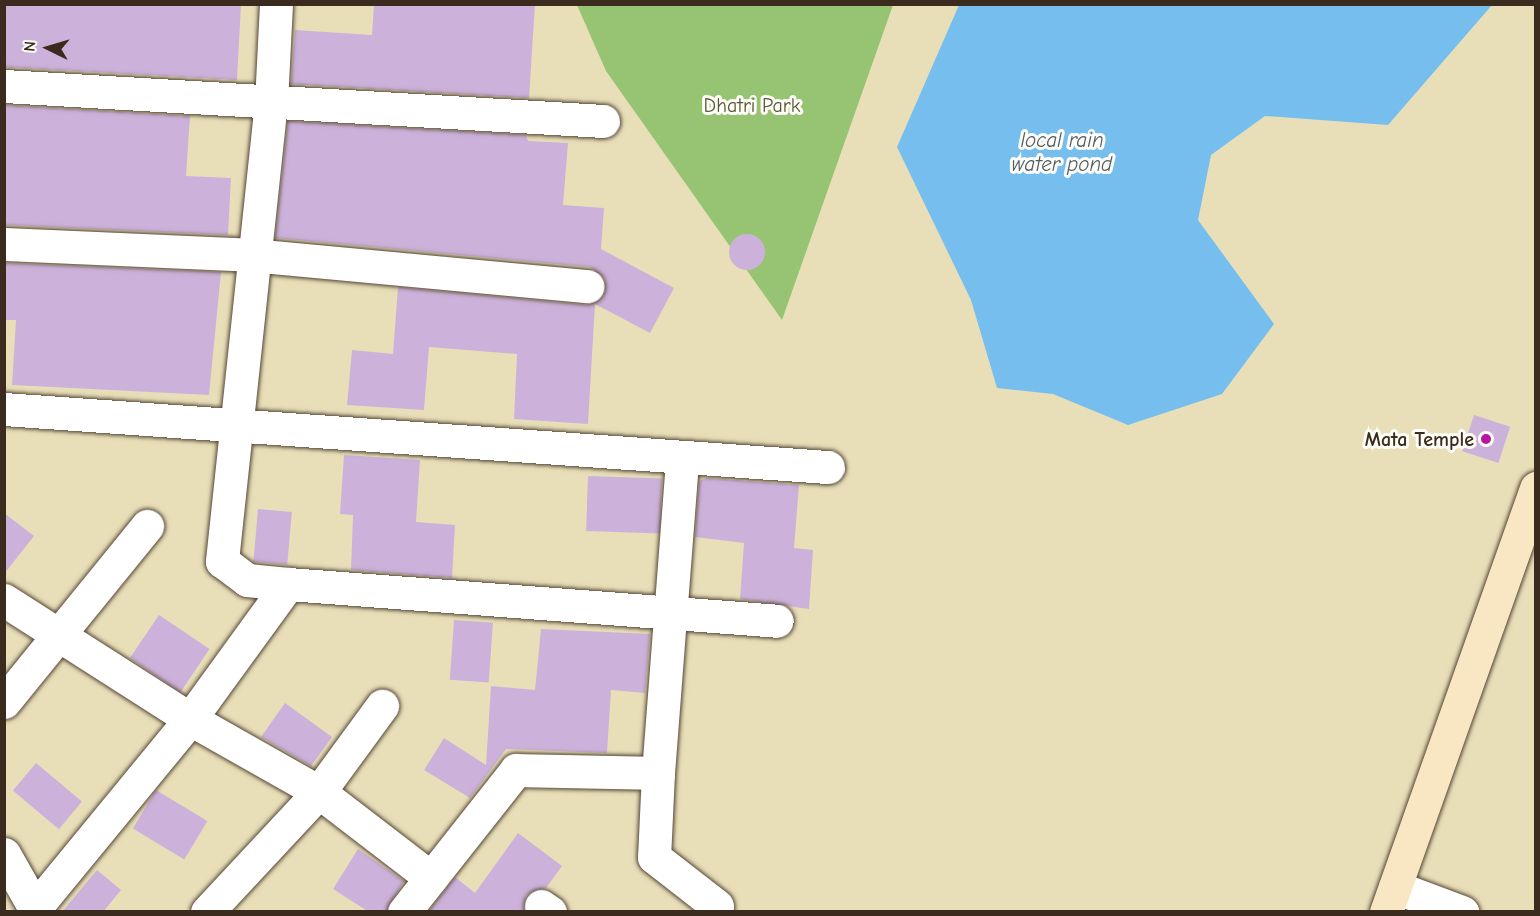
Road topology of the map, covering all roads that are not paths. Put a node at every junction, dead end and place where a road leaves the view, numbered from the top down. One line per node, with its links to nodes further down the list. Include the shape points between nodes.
1 (276, 4): 3 (street)
2 (4, 86): 3 (street)
3 (271, 102): 4 (street); 6 (street)
4 (603, 121)
5 (4, 244): 6 (street)
6 (251, 255): 7 (street); 9 (street)
7 (588, 286)
8 (4, 409): 9 (street)
9 (233, 422): 10 (street); 14 (street, via 222,561 248,580)
10 (682, 458): 11 (street); 16 (street)
11 (828, 467)
12 (1536, 488): 27 (street)
13 (147, 526): 18 (street)
14 (288, 584): 16 (street); 21 (street)
15 (4, 600): 18 (street)
16 (670, 611): 17 (street); 22 (street)
17 (777, 621)
18 (58, 635): 19 (street); 21 (street)
19 (4, 702)
20 (382, 706): 23 (street)
21 (190, 719): 23 (street); 26 (street)
22 (658, 773): 25 (street, via 516,770); 28 (street, via 654,857)
23 (319, 792): 25 (street); 29 (street)
24 (4, 854): 26 (street)
25 (431, 878): 30 (street)
26 (25, 898)
27 (1390, 899): 31 (street)
28 (717, 906)
29 (207, 912)
30 (404, 912)
31 (1462, 912)

